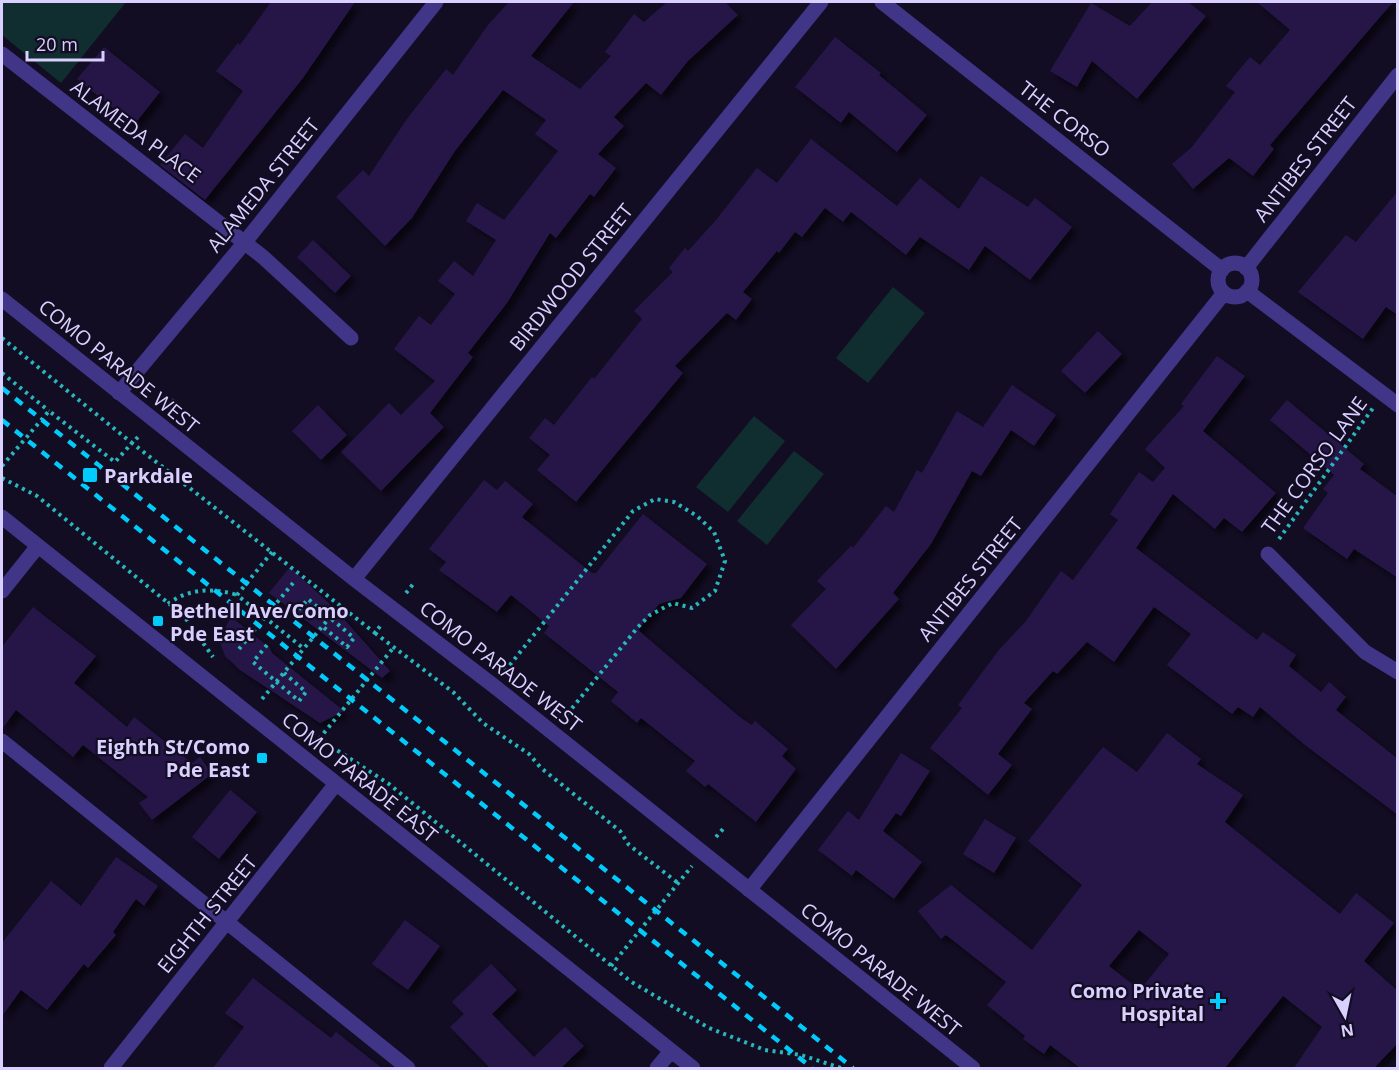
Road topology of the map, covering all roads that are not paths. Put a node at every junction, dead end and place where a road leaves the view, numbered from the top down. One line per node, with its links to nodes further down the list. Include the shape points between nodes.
1 (436, 2): 6 (street, ALAMEDA STREET)
2 (821, 2): 18 (street, BIRDWOOD STREET)
3 (882, 2): 8 (street, THE CORSO)
4 (2, 54): 6 (street, ALAMEDA PLACE)
5 (1398, 75): 7 (street, ANTIBES STREET)
6 (245, 242): 12 (street, ALAMEDA PLACE); 13 (street, ALAMEDA STREET)
7 (1246, 268): 8 (street, via 1236,264); 9 (street, via 1251,277)
8 (1222, 270): 10 (street, via 1218,285)
9 (1247, 291): 10 (street, via 1239,297); 14 (street)
10 (1224, 293): 23 (street, ANTIBES STREET)
11 (2, 299): 13 (street, COMO PARADE WEST)
12 (351, 338)
13 (118, 393): 18 (street, COMO PARADE WEST)
14 (1398, 405)
15 (2, 517): 16 (street, COMO PARADE EAST)
16 (38, 546): 19 (street); 22 (street, COMO PARADE EAST)
17 (1268, 554): 20 (street, via 1365,652)
18 (354, 579): 23 (street, COMO PARADE WEST)
19 (2, 591)
20 (1398, 672)
21 (2, 741): 24 (street)
22 (336, 785): 24 (street, EIGHTH STREET); 25 (street, COMO PARADE EAST)
23 (749, 890): 30 (street, COMO PARADE WEST)
24 (225, 924): 26 (street, EIGHTH STREET); 27 (street)
25 (671, 1051): 28 (street); 29 (street, COMO PARADE EAST)
26 (111, 1068)
27 (408, 1068)
28 (657, 1068)
29 (693, 1068)
30 (973, 1068)

